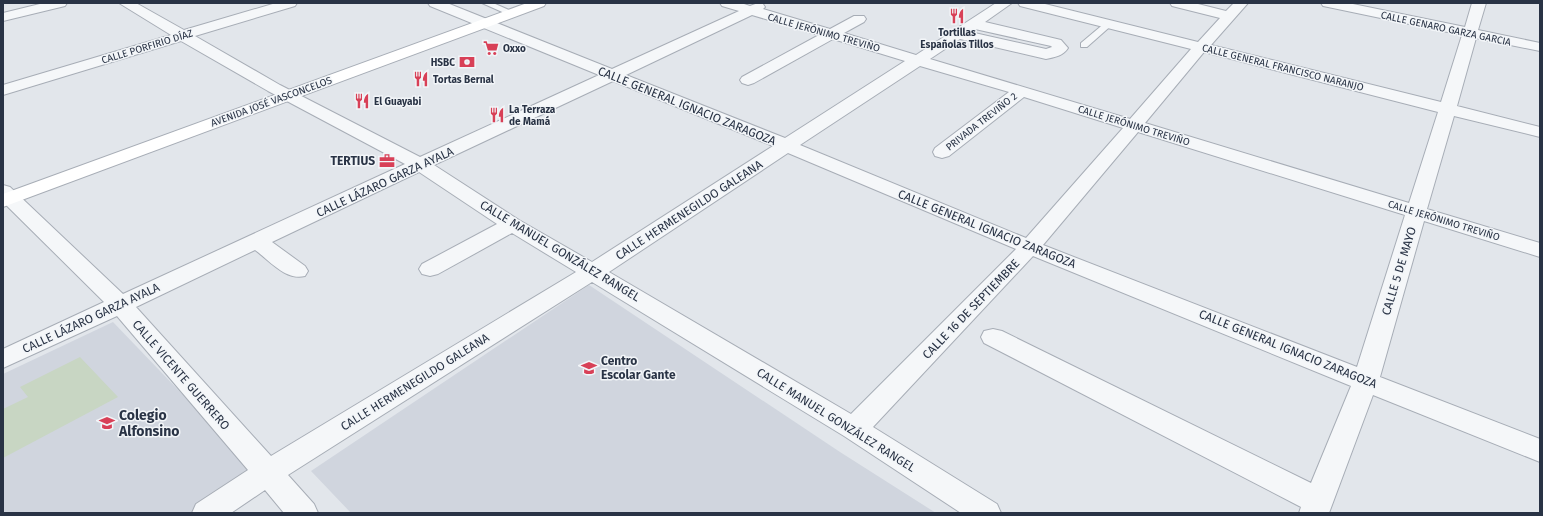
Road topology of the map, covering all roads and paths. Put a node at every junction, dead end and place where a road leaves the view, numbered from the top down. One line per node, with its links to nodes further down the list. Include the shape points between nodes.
1 (60, 3): 16 (street)
2 (126, 3): 22 (street, CALLE MANUEL GONZÁLEZ RANGEL)
3 (290, 3): 22 (street, CALLE PORFIRIO DÍAZ)
4 (435, 3): 14 (street, CALLE GENERAL IGNACIO ZARAGOZA)
5 (539, 3): 14 (main road, AVENIDA JOSÉ VASCONCELOS)
6 (727, 3): 13 (street, CALLE JERÓNIMO TREVIÑO)
7 (1005, 3): 19 (street, CALLE HERMENEGILDO GALEANA)
8 (1025, 3): 18 (street, CALLE GENERAL FRANCISCO NARANJO)
9 (1177, 3): 15 (street)
10 (1241, 3): 15 (street, CALLE 16 DE SEPTIEMBRE)
11 (1328, 3): 20 (street, CALLE GENARO GARZA GARCIA)
12 (1480, 3): 20 (street, CALLE 5 DE MAYO)
13 (759, 7): 21 (street, CALLE JERÓNIMO TREVIÑO); 27 (street, CALLE LÁZARO GARZA AYALA)
14 (495, 11): 27 (street, CALLE GENERAL IGNACIO ZARAGOZA); 31 (main road, AVENIDA JOSÉ VASCONCELOS)
15 (1230, 16): 24 (street, CALLE 16 DE SEPTIEMBRE)
16 (3, 17)
17 (859, 19): 21 (street)
18 (1109, 24): 23 (lane); 24 (street, CALLE GENERAL FRANCISCO NARANJO)
19 (966, 29): 19 (street, via 1046,54 1061,48 1056,43); 26 (street, CALLE HERMENEGILDO GALEANA)
20 (1471, 33): 25 (street, CALLE GENARO GARZA GARCIA); 32 (street, CALLE 5 DE MAYO)
21 (833, 35): 26 (street, CALLE JERÓNIMO TREVIÑO); 28 (street)
22 (183, 36): 29 (street, CALLE PORFIRIO DÍAZ); 31 (street, CALLE MANUEL GONZÁLEZ RANGEL)
23 (1084, 45)
24 (1202, 46): 32 (street, CALLE GENERAL FRANCISCO NARANJO); 33 (street, CALLE 16 DE SEPTIEMBRE)
25 (1540, 47)
26 (920, 60): 30 (street, CALLE JERÓNIMO TREVIÑO); 35 (street, CALLE HERMENEGILDO GALEANA)
27 (613, 76): 35 (street, CALLE GENERAL IGNACIO ZARAGOZA); 37 (street, CALLE LÁZARO GARZA AYALA)
28 (748, 80)
29 (3, 90)
30 (1021, 91): 33 (street, CALLE JERÓNIMO TREVIÑO); 36 (street, PRIVADA TREVIÑO 2)
31 (281, 92): 37 (street, CALLE MANUEL GONZÁLEZ RANGEL); 38 (main road, AVENIDA JOSÉ VASCONCELOS)
32 (1446, 108): 34 (street, CALLE GENERAL FRANCISCO NARANJO); 39 (street, CALLE 5 DE MAYO)
33 (1135, 126): 39 (street, CALLE JERÓNIMO TREVIÑO); 42 (street, CALLE 16 DE SEPTIEMBRE)
34 (1540, 132)
35 (788, 146): 42 (street, CALLE GENERAL IGNACIO ZARAGOZA); 46 (street, CALLE HERMENEGILDO GALEANA)
36 (942, 152)
37 (421, 165): 40 (street, CALLE MANUEL GONZÁLEZ RANGEL); 41 (street, CALLE LÁZARO GARZA AYALA)
38 (5, 194): 47 (street, CALLE VICENTE GUERRERO)
39 (1417, 211): 43 (street, CALLE JERÓNIMO TREVIÑO); 50 (street, CALLE 5 DE MAYO)
40 (512, 224): 44 (street); 46 (street, CALLE MANUEL GONZÁLEZ RANGEL)
41 (257, 241): 45 (street); 47 (street, CALLE LÁZARO GARZA AYALA)
42 (1030, 247): 50 (street, CALLE GENERAL IGNACIO ZARAGOZA); 51 (street, CALLE 16 DE SEPTIEMBRE)
43 (1540, 250)
44 (430, 269)
45 (297, 271)
46 (593, 272): 51 (street, CALLE MANUEL GONZÁLEZ RANGEL); 53 (street, CALLE HERMENEGILDO GALEANA)
47 (121, 305): 49 (street, CALLE LÁZARO GARZA AYALA); 53 (street, CALLE VICENTE GUERRERO)
48 (993, 337): 54 (street)
49 (3, 359)
50 (1366, 380): 52 (street, CALLE GENERAL IGNACIO ZARAGOZA); 54 (street, CALLE 5 DE MAYO)
51 (854, 429): 57 (street, CALLE MANUEL GONZÁLEZ RANGEL)
52 (1540, 451)
53 (267, 473): 55 (street, CALLE HERMENEGILDO GALEANA); 56 (street, CALLE VICENTE GUERRERO)
54 (1316, 507)
55 (207, 513)
56 (303, 513)
57 (986, 513)

